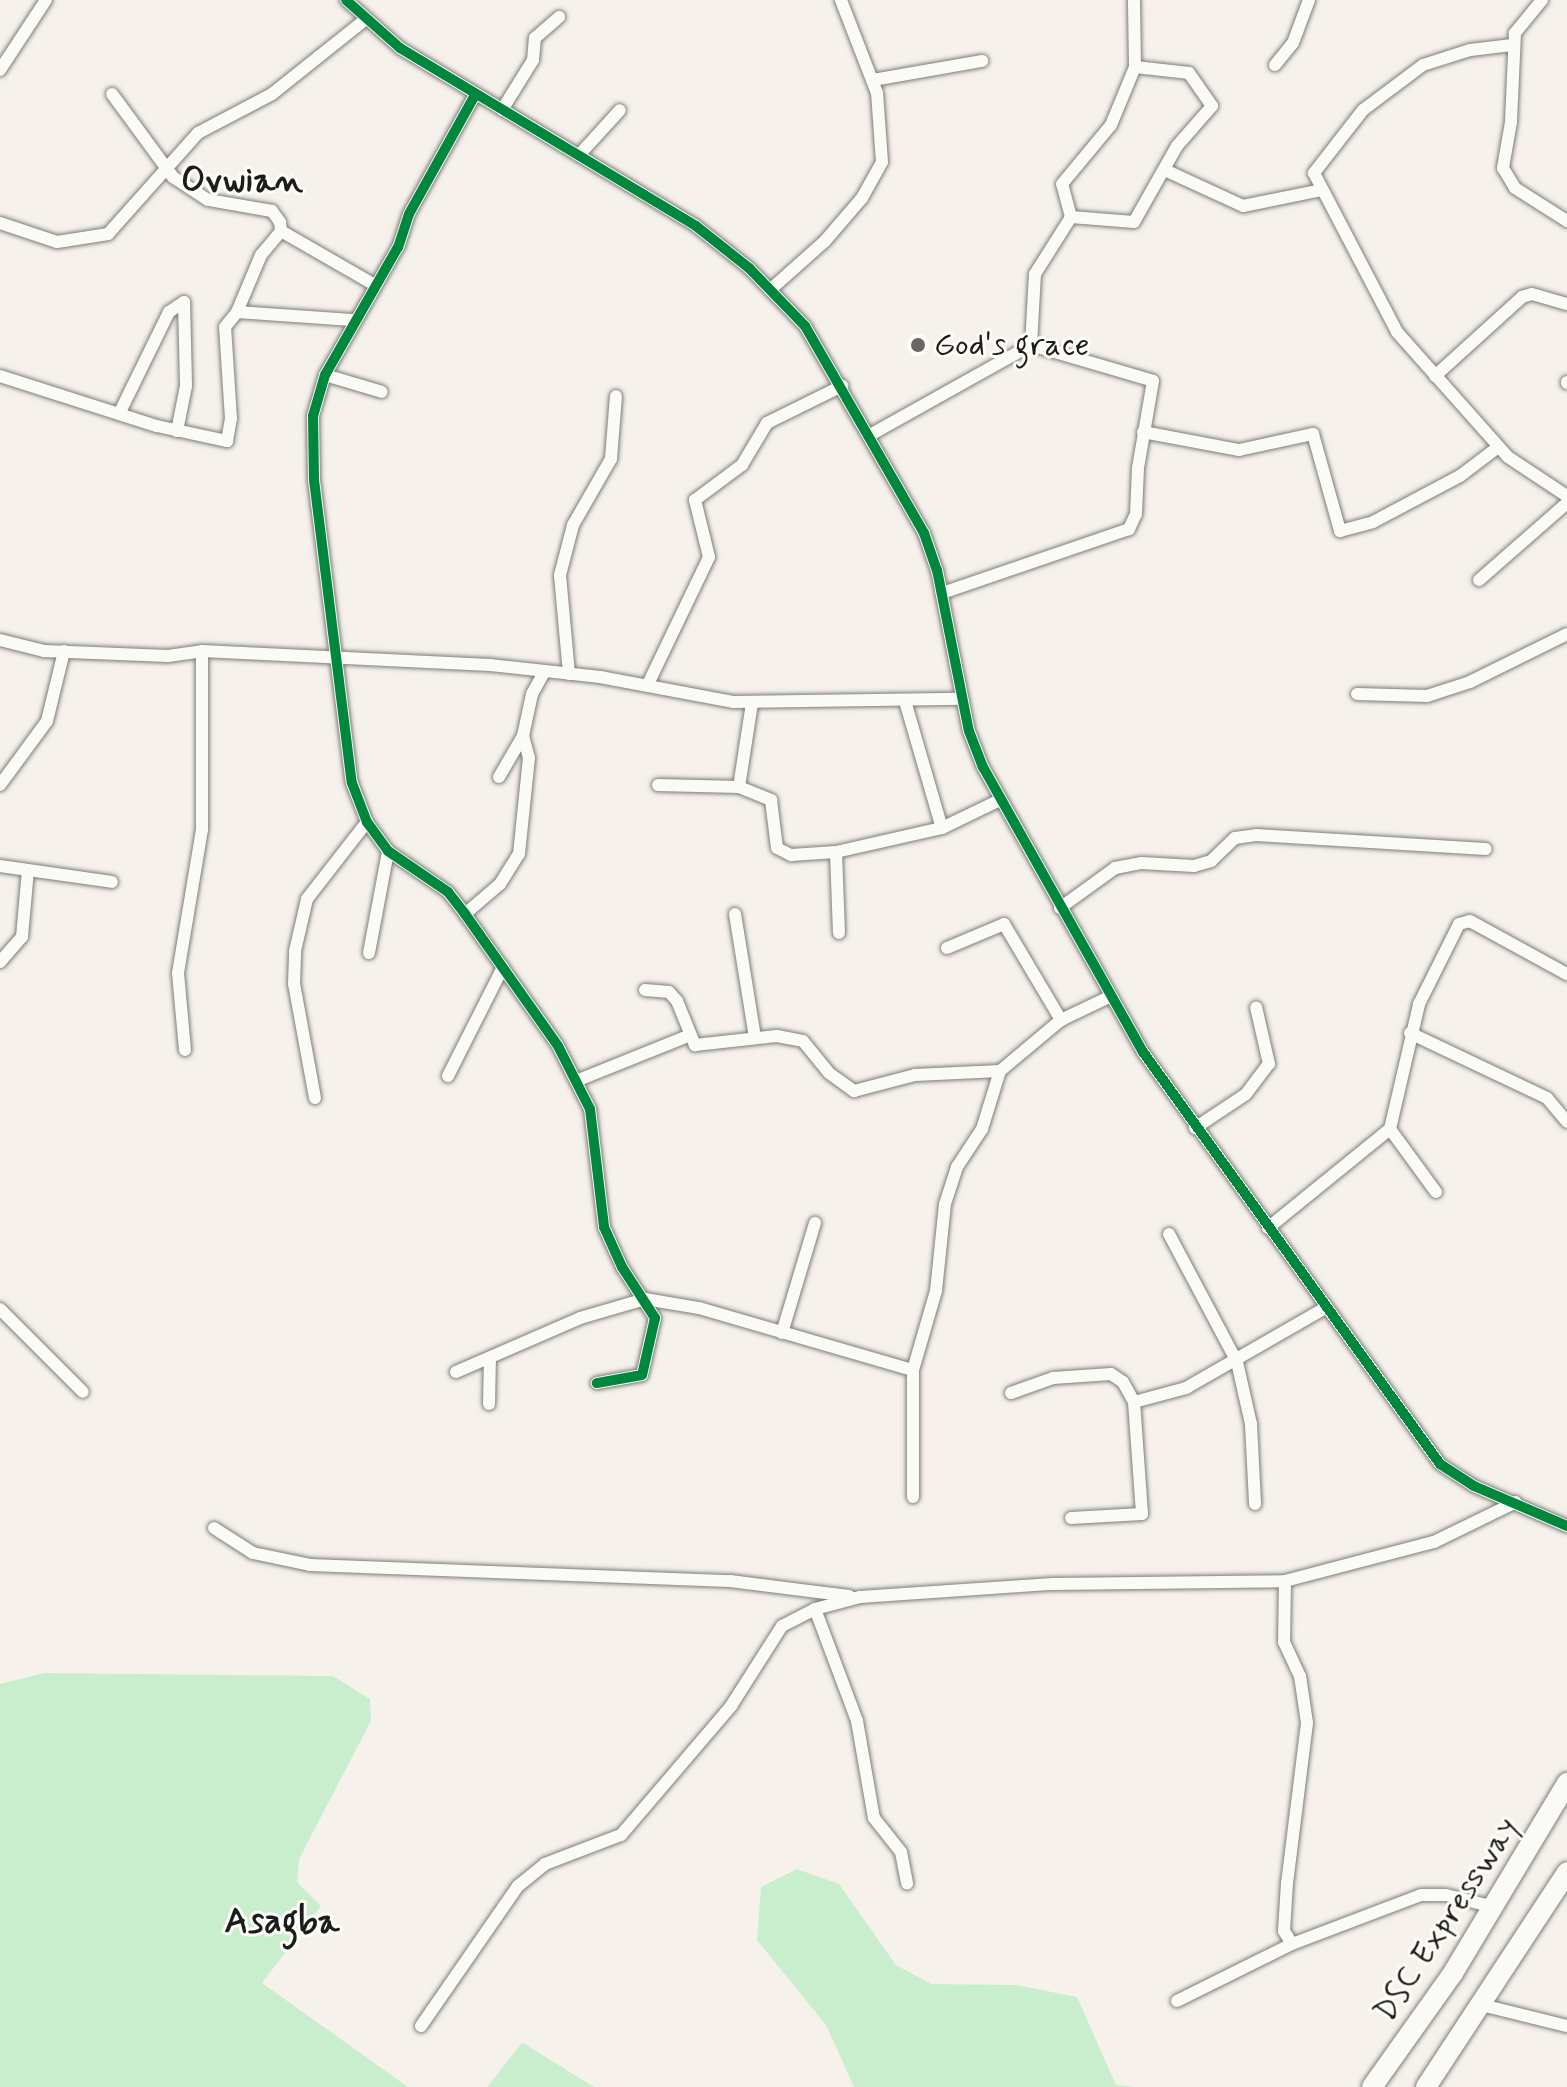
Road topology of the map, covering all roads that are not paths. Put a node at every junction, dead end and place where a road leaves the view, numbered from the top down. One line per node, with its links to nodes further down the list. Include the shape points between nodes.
1 (46, 0): 13 (street)
2 (346, 0): 8 (street)
3 (841, 0): 14 (street)
4 (1134, 0): 12 (street)
5 (1309, 0): 11 (street, via 1293,43)
6 (1542, 0): 9 (street, via 1515,33)
7 (559, 17): 17 (street, via 535,38 533,60)
8 (366, 19): 16 (street, via 400,48); 20 (street, via 272,94 198,133)
9 (1512, 45): 22 (street, via 1437,57 1399,82 1363,110 1314,173); 24 (street, via 1506,179)
10 (982, 61): 14 (street)
11 (1275, 65)
12 (1135, 67): 21 (street, via 1181,69 1212,100 1207,115 1177,146); 23 (street, via 1111,125 1062,184)
13 (0, 70)
14 (873, 80): 28 (street, via 883,127 882,162 862,198 825,241)
15 (112, 94): 20 (street)
16 (475, 95): 17 (street); 27 (street)
17 (502, 110): 19 (street)
18 (620, 110): 19 (street)
19 (580, 154): 28 (street, via 709,235)
20 (164, 166): 25 (street, via 108,234 57,242); 26 (street, via 208,200 272,211)
21 (1167, 171): 22 (street, via 1243,206); 23 (street, via 1134,222)
22 (1322, 190): 35 (street, via 1349,232 1383,313)
23 (1071, 217): 32 (street, via 1035,274)
24 (1567, 221)
25 (0, 223)
26 (281, 231): 27 (street); 30 (street, via 261,255)
27 (375, 285): 31 (street)
28 (770, 290): 36 (street, via 805,326)
29 (1567, 304): 35 (street, via 1532,294 1522,297)
30 (237, 312): 31 (street); 40 (street, via 225,327 231,419 227,441)
31 (352, 320): 33 (street)
32 (1031, 345): 41 (street, via 1153,381); 42 (street)
33 (325, 375): 37 (street); 52 (street, via 313,416 314,480)
34 (0, 376): 39 (street)
35 (1435, 376): 43 (street)
36 (842, 386): 42 (street); 55 (street, via 767,423 742,465 695,500 709,557)
37 (382, 392)
38 (616, 396): 54 (street, via 611,459 573,525 560,575)
39 (119, 414): 40 (street); 40 (street, via 169,312 184,302 186,386)
40 (177, 431)
41 (1143, 432): 43 (street, via 1239,450 1313,434 1340,531 1398,509 1460,476); 47 (street, via 1136,514 1129,529)
42 (870, 435): 47 (street, via 924,533)
43 (1498, 447): 44 (street)
44 (1567, 496)
45 (1567, 503): 46 (street)
46 (1479, 580)
47 (942, 593): 57 (street)
48 (1567, 634): 56 (street, via 1470,682 1427,696)
49 (0, 640): 50 (street)
50 (64, 651): 51 (street, via 168,656); 62 (street, via 47,721)
51 (202, 651): 52 (street); 90 (street, via 202,829 178,973)
52 (340, 660): 53 (street, via 490,665); 66 (street, via 352,783)
53 (543, 674): 54 (street); 60 (street, via 532,694)
54 (569, 674): 55 (street)
55 (648, 684): 59 (street)
56 (1357, 694)
57 (962, 699): 58 (street); 65 (street, via 969,731)
58 (905, 701): 59 (street); 67 (street)
59 (752, 703): 64 (street)
60 (523, 736): 61 (street); 75 (street, via 529,758 519,854 500,884)
61 (499, 777)
62 (0, 785)
63 (658, 785): 64 (street)
64 (739, 787): 70 (street, via 771,800 782,853)
65 (1000, 800): 67 (street); 74 (street)
66 (367, 822): 69 (street); 94 (street, via 307,899 295,951 294,984)
67 (942, 828): 70 (street)
68 (1486, 849): 74 (street, via 1256,835 1235,838 1211,861 1194,866 1141,863 1115,868)
69 (388, 851): 75 (street, via 448,892); 79 (street)
70 (836, 852): 77 (street)
71 (0, 866): 72 (street)
72 (28, 870): 73 (street); 80 (street, via 22,937)
73 (112, 882)
74 (1060, 908): 84 (street)
75 (465, 914): 81 (street)
76 (735, 914): 89 (street)
77 (839, 933)
78 (947, 948): 86 (street, via 1004,924)
79 (369, 953)
80 (0, 962)
81 (503, 967): 92 (street); 93 (street)
82 (1567, 974): 87 (street, via 1464,920 1432,974)
83 (645, 990): 88 (street, via 669,992)
84 (1109, 997): 86 (street); 96 (street)
85 (1256, 1007): 96 (street, via 1269,1064 1246,1094)
86 (1061, 1020): 91 (street)
87 (1410, 1033): 95 (street, via 1547,1098); 97 (street)
88 (688, 1036): 89 (street, via 695,1045); 93 (street)
89 (755, 1037): 91 (street, via 803,1041 829,1073 854,1091 915,1075)
90 (185, 1050)
91 (1000, 1071): 108 (street, via 982,1129 950,1181 936,1291)
92 (448, 1076)
93 (576, 1081): 102 (street, via 590,1109 604,1227 622,1267)
94 (315, 1098)
95 (1567, 1122)
96 (1195, 1128): 100 (street)
97 (1390, 1129): 98 (street); 100 (street)
98 (1436, 1192)
99 (815, 1223): 105 (street)
100 (1268, 1228): 103 (street)
101 (1169, 1234): 107 (street)
102 (645, 1299): 105 (street); 106 (street, via 580,1318); 110 (street, via 655,1318 642,1375)
103 (1325, 1308): 107 (street); 116 (street, via 1440,1464 1474,1486)
104 (0, 1309): 111 (street)
105 (782, 1333): 108 (street)
106 (490, 1358): 109 (street); 114 (street)
107 (1237, 1362): 113 (street, via 1186,1388); 117 (street, via 1251,1424)
108 (913, 1370): 115 (street)
109 (456, 1372)
110 (597, 1383)
111 (83, 1392)
112 (1011, 1393): 113 (street, via 1053,1378 1111,1374 1123,1382)
113 (1134, 1402): 118 (street, via 1142,1514)
114 (489, 1404)
115 (913, 1497)
116 (1516, 1502): 119 (street); 121 (street, via 1434,1542)
117 (1255, 1504)
118 (1071, 1518)
119 (1567, 1526)
120 (214, 1528): 122 (street, via 253,1553 310,1565 730,1581)
121 (1285, 1581): 122 (street, via 1053,1584); 128 (street, via 1284,1642 1300,1676 1307,1723 1287,1883 1284,1931)
122 (860, 1597): 123 (street)
123 (815, 1609): 126 (street, via 857,1721 874,1818 901,1852); 131 (street, via 782,1626 731,1706 621,1835 545,1864 518,1886)
124 (1567, 1783): 127 (main road, DSC Expressway)
125 (1567, 1872): 130 (main road)
126 (907, 1883)
127 (1494, 1907): 128 (street, via 1446,1895 1421,1895); 133 (main road, DSC Expressway)
128 (1292, 1944): 129 (street)
129 (1177, 2001)
130 (1482, 2005): 132 (street); 134 (main road)
131 (421, 2026)
132 (1567, 2026)
133 (1372, 2087)
134 (1426, 2087)

